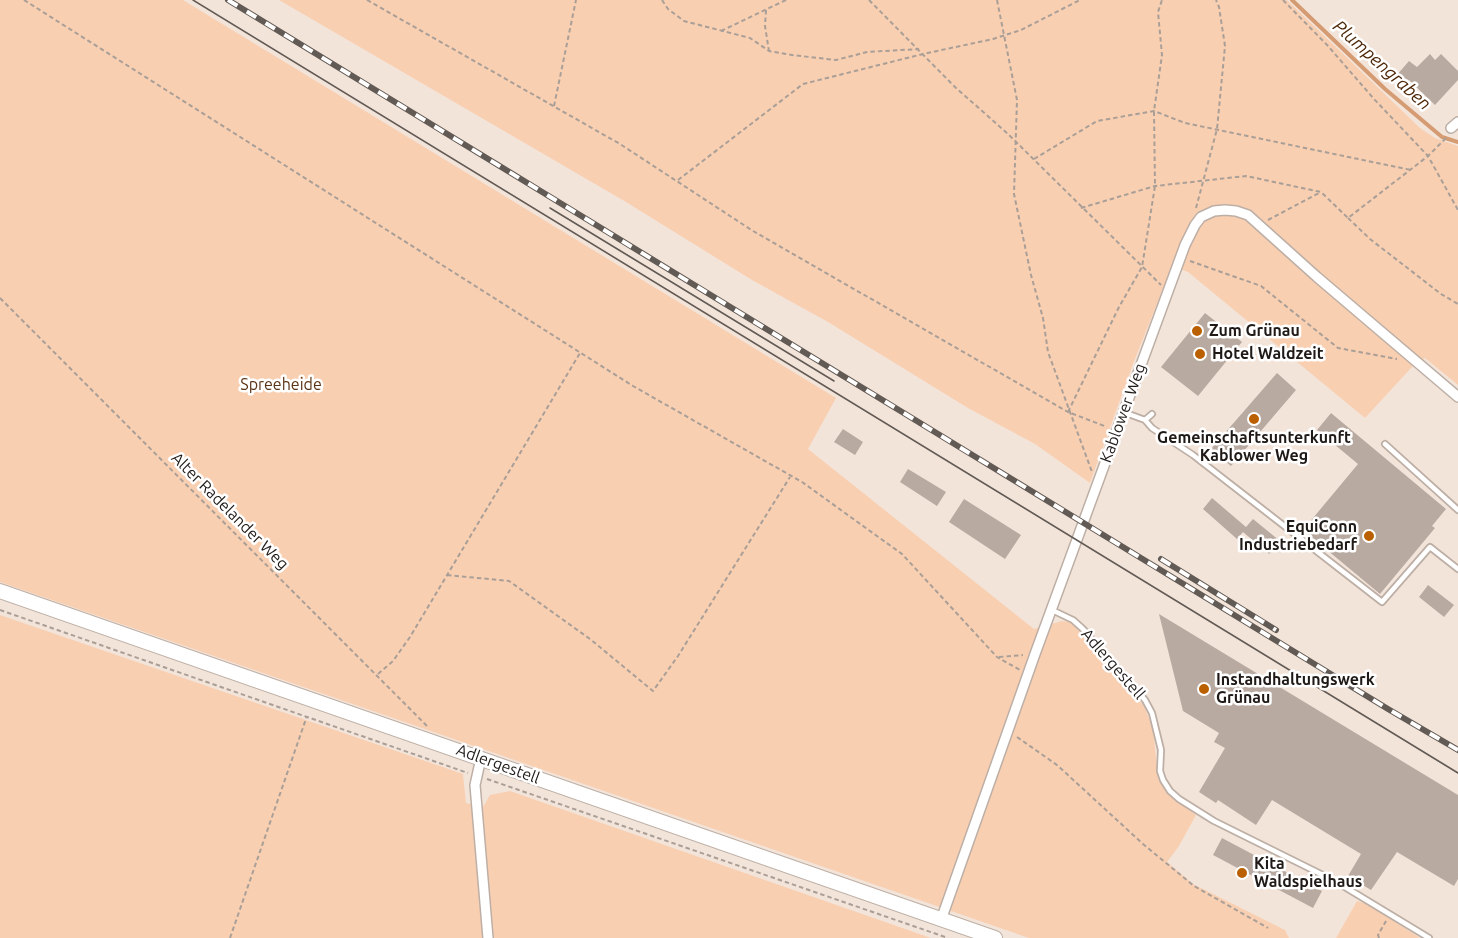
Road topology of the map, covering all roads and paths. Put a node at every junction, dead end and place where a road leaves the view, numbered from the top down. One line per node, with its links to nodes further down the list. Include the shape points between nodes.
1 (24, 0): 39 (path)
2 (367, 0): 18 (path)
3 (576, 0): 18 (path)
4 (662, 0): 13 (path, via 684,21)
5 (786, 0): 12 (path)
6 (869, 0): 15 (path)
7 (997, 0): 14 (path)
8 (1080, 0): 14 (path, via 1021,30)
9 (1162, 0): 19 (path, via 1158,12 1162,55)
10 (1216, 0): 20 (path, via 1226,46)
11 (1282, 0): 23 (path)
12 (766, 10): 13 (path); 16 (path)
13 (719, 32): 16 (path, via 750,38)
14 (1003, 34): 17 (path); 21 (path, via 1017,100)
15 (919, 49): 16 (path, via 867,52 836,60); 17 (path)
16 (769, 51)
17 (923, 54): 21 (path); 26 (path, via 803,84)
18 (554, 106): 26 (path)
19 (1154, 111): 20 (path, via 1185,123); 24 (path, via 1097,121); 28 (path)
20 (1217, 129): 25 (path); 27 (path)
21 (1015, 140): 24 (path); 42 (path, via 1014,194 1048,352)
22 (1446, 140): 23 (path)
23 (1428, 156): 25 (path); 31 (path)
24 (1034, 159): 30 (path)
25 (1411, 170): 32 (path)
26 (678, 180): 42 (path, via 753,231)
27 (1204, 181): 28 (path); 29 (path, via 1246,176)
28 (1155, 186): 30 (path); 35 (path)
29 (1321, 192): 32 (path); 33 (path)
30 (1082, 208): 35 (path)
31 (1458, 210)
32 (1348, 218): 38 (path)
33 (1260, 225): 34 (street, Kablower Weg, via 1236,211 1201,217); 40 (street, Kablower Weg)
34 (1180, 258): 36 (street, Kablower Weg); 40 (path, via 1261,286 1338,348)
35 (1142, 267): 36 (path); 42 (path)
36 (1169, 290): 43 (street, Kablower Weg)
37 (0, 298): 58 (path, Alter Radelander Weg)
38 (1458, 304)
39 (580, 353): 48 (path); 52 (path)
40 (1415, 360): 41 (street, Kablower Weg)
41 (1458, 397)
42 (1068, 412): 46 (path); 49 (path, via 1090,470)
43 (1124, 412): 45 (lane); 46 (street, Kablower Weg)
44 (1152, 414): 45 (lane)
45 (1145, 420): 51 (lane, via 1382,603 1430,547)
46 (1116, 431): 49 (street, Kablower Weg)
47 (1385, 444): 50 (lane)
48 (791, 476): 52 (path, via 653,691 590,639 509,581); 56 (path, via 902,554)
49 (1099, 479): 54 (street, Kablower Weg)
50 (1458, 510)
51 (1458, 569)
52 (447, 575): 58 (path, via 410,637)
53 (0, 591): 61 (main road, Adlergestell)
54 (1052, 610): 55 (street, Kablower Weg); 63 (lane, Adlergestell, via 1083,629 1145,700 1161,750 1160,771 1170,791 1214,821 1335,881)
55 (1035, 654): 56 (path); 57 (street, Kablower Weg)
56 (997, 657): 57 (path)
57 (1028, 674): 60 (street, Kablower Weg)
58 (377, 675): 61 (path, Alter Radelander Weg, via 426,723)
59 (307, 717): 67 (path)
60 (1008, 730): 64 (street, Kablower Weg); 65 (path, via 1057,765 1194,886)
61 (440, 744): 62 (main road, Adlergestell)
62 (482, 758): 64 (main road, Adlergestell); 68 (street, via 475,785)
63 (1391, 914): 71 (path); 72 (lane, Adlergestell)
64 (940, 920): 70 (main road, Adlergestell)
65 (1268, 928)
66 (935, 933): 69 (path)
67 (230, 938)
68 (488, 938)
69 (948, 938)
70 (995, 938)
71 (1379, 938)
72 (1429, 938)

